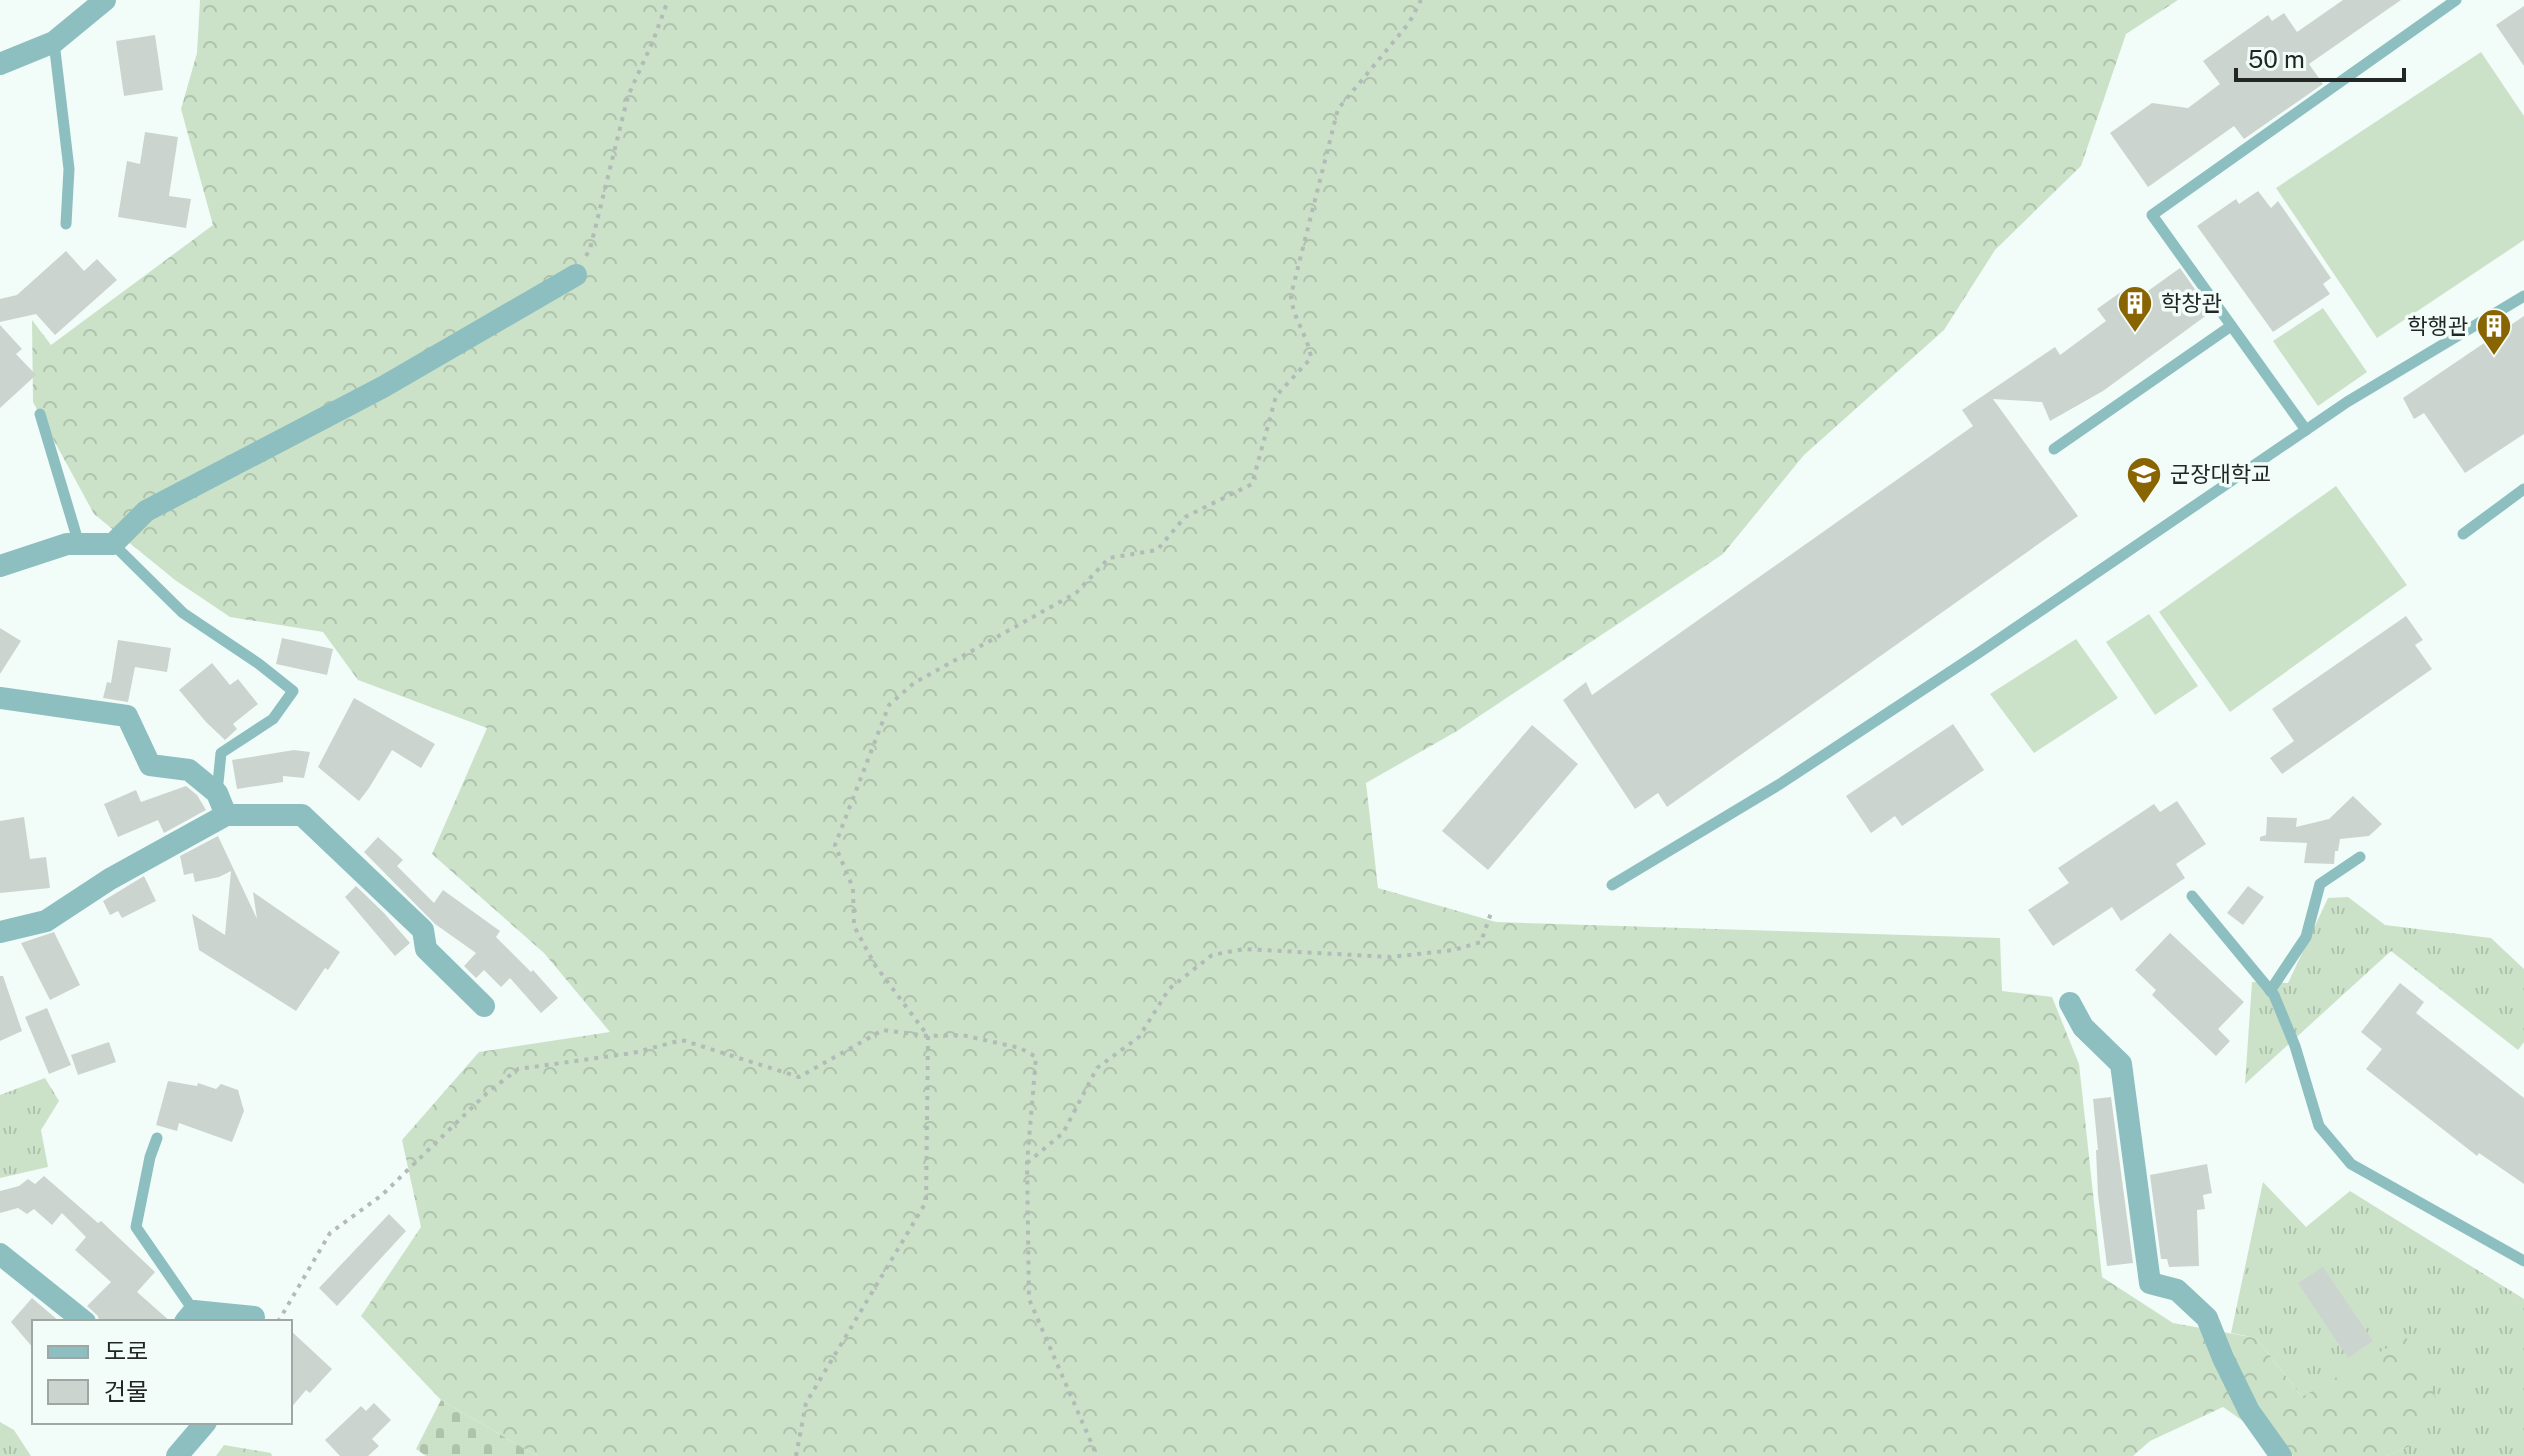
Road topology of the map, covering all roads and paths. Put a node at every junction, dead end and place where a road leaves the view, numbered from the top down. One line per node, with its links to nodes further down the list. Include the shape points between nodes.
1 (105, 0): 5 (street)
2 (668, 0): 8 (path, via 628,96 590,249)
3 (1421, 0): 30 (path, via 1409,23 1338,109 1291,295 1311,358 1276,396 1252,484 1185,517 1157,550 1109,558 1076,593 914,683 889,705 835,845 853,888 854,926 875,965)
4 (2456, 0): 10 (lane, via 2152,215)
5 (54, 42): 6 (street); 7 (lane, via 69,169)
6 (0, 64)
7 (66, 224)
8 (576, 275): 17 (street, via 383,387 146,511)
9 (2524, 296): 12 (lane)
10 (2231, 326): 12 (lane); 13 (lane)
11 (40, 414): 16 (lane)
12 (2306, 430): 23 (lane, via 1793,775)
13 (2054, 449)
14 (2524, 489): 15 (lane)
15 (2463, 534)
16 (79, 544): 17 (street); 18 (street)
17 (113, 544): 20 (lane, via 183,613 293,691 273,719 221,753)
18 (0, 566)
19 (0, 698): 20 (street, via 127,716 150,765 189,770)
20 (217, 793): 21 (street)
21 (226, 815): 26 (street, via 46,921); 29 (street, via 302,815 423,930 426,949)
22 (2360, 857): 27 (lane, via 2320,884 2306,937)
23 (1612, 885)
24 (2192, 896): 27 (lane)
25 (1492, 910): 32 (path, via 1481,942 1454,950 1391,957 1244,949 1212,955 1169,989 1139,1037 1097,1068 1063,1133)
26 (0, 932)
27 (2270, 991): 34 (lane, via 2295,1046 2319,1126 2351,1164)
28 (2070, 1003): 43 (street, via 2083,1027 2121,1064 2150,1283 2177,1290 2207,1318 2249,1411)
29 (484, 1006)
30 (928, 1036): 32 (path, via 962,1035 1020,1048 1036,1057); 38 (path, via 883,1030 799,1077 682,1040 633,1053 518,1069 382,1195 330,1233); 41 (path, via 926,1202 806,1403)
31 (157, 1138): 35 (lane, via 136,1227)
32 (1027, 1163): 42 (path, via 1029,1299)
33 (0, 1254): 36 (street)
34 (2524, 1261)
35 (190, 1317): 37 (street)
36 (82, 1320)
37 (253, 1320)
38 (279, 1320)
39 (204, 1424): 40 (street)
40 (177, 1456)
41 (796, 1456)
42 (1097, 1456)
43 (2281, 1456)

